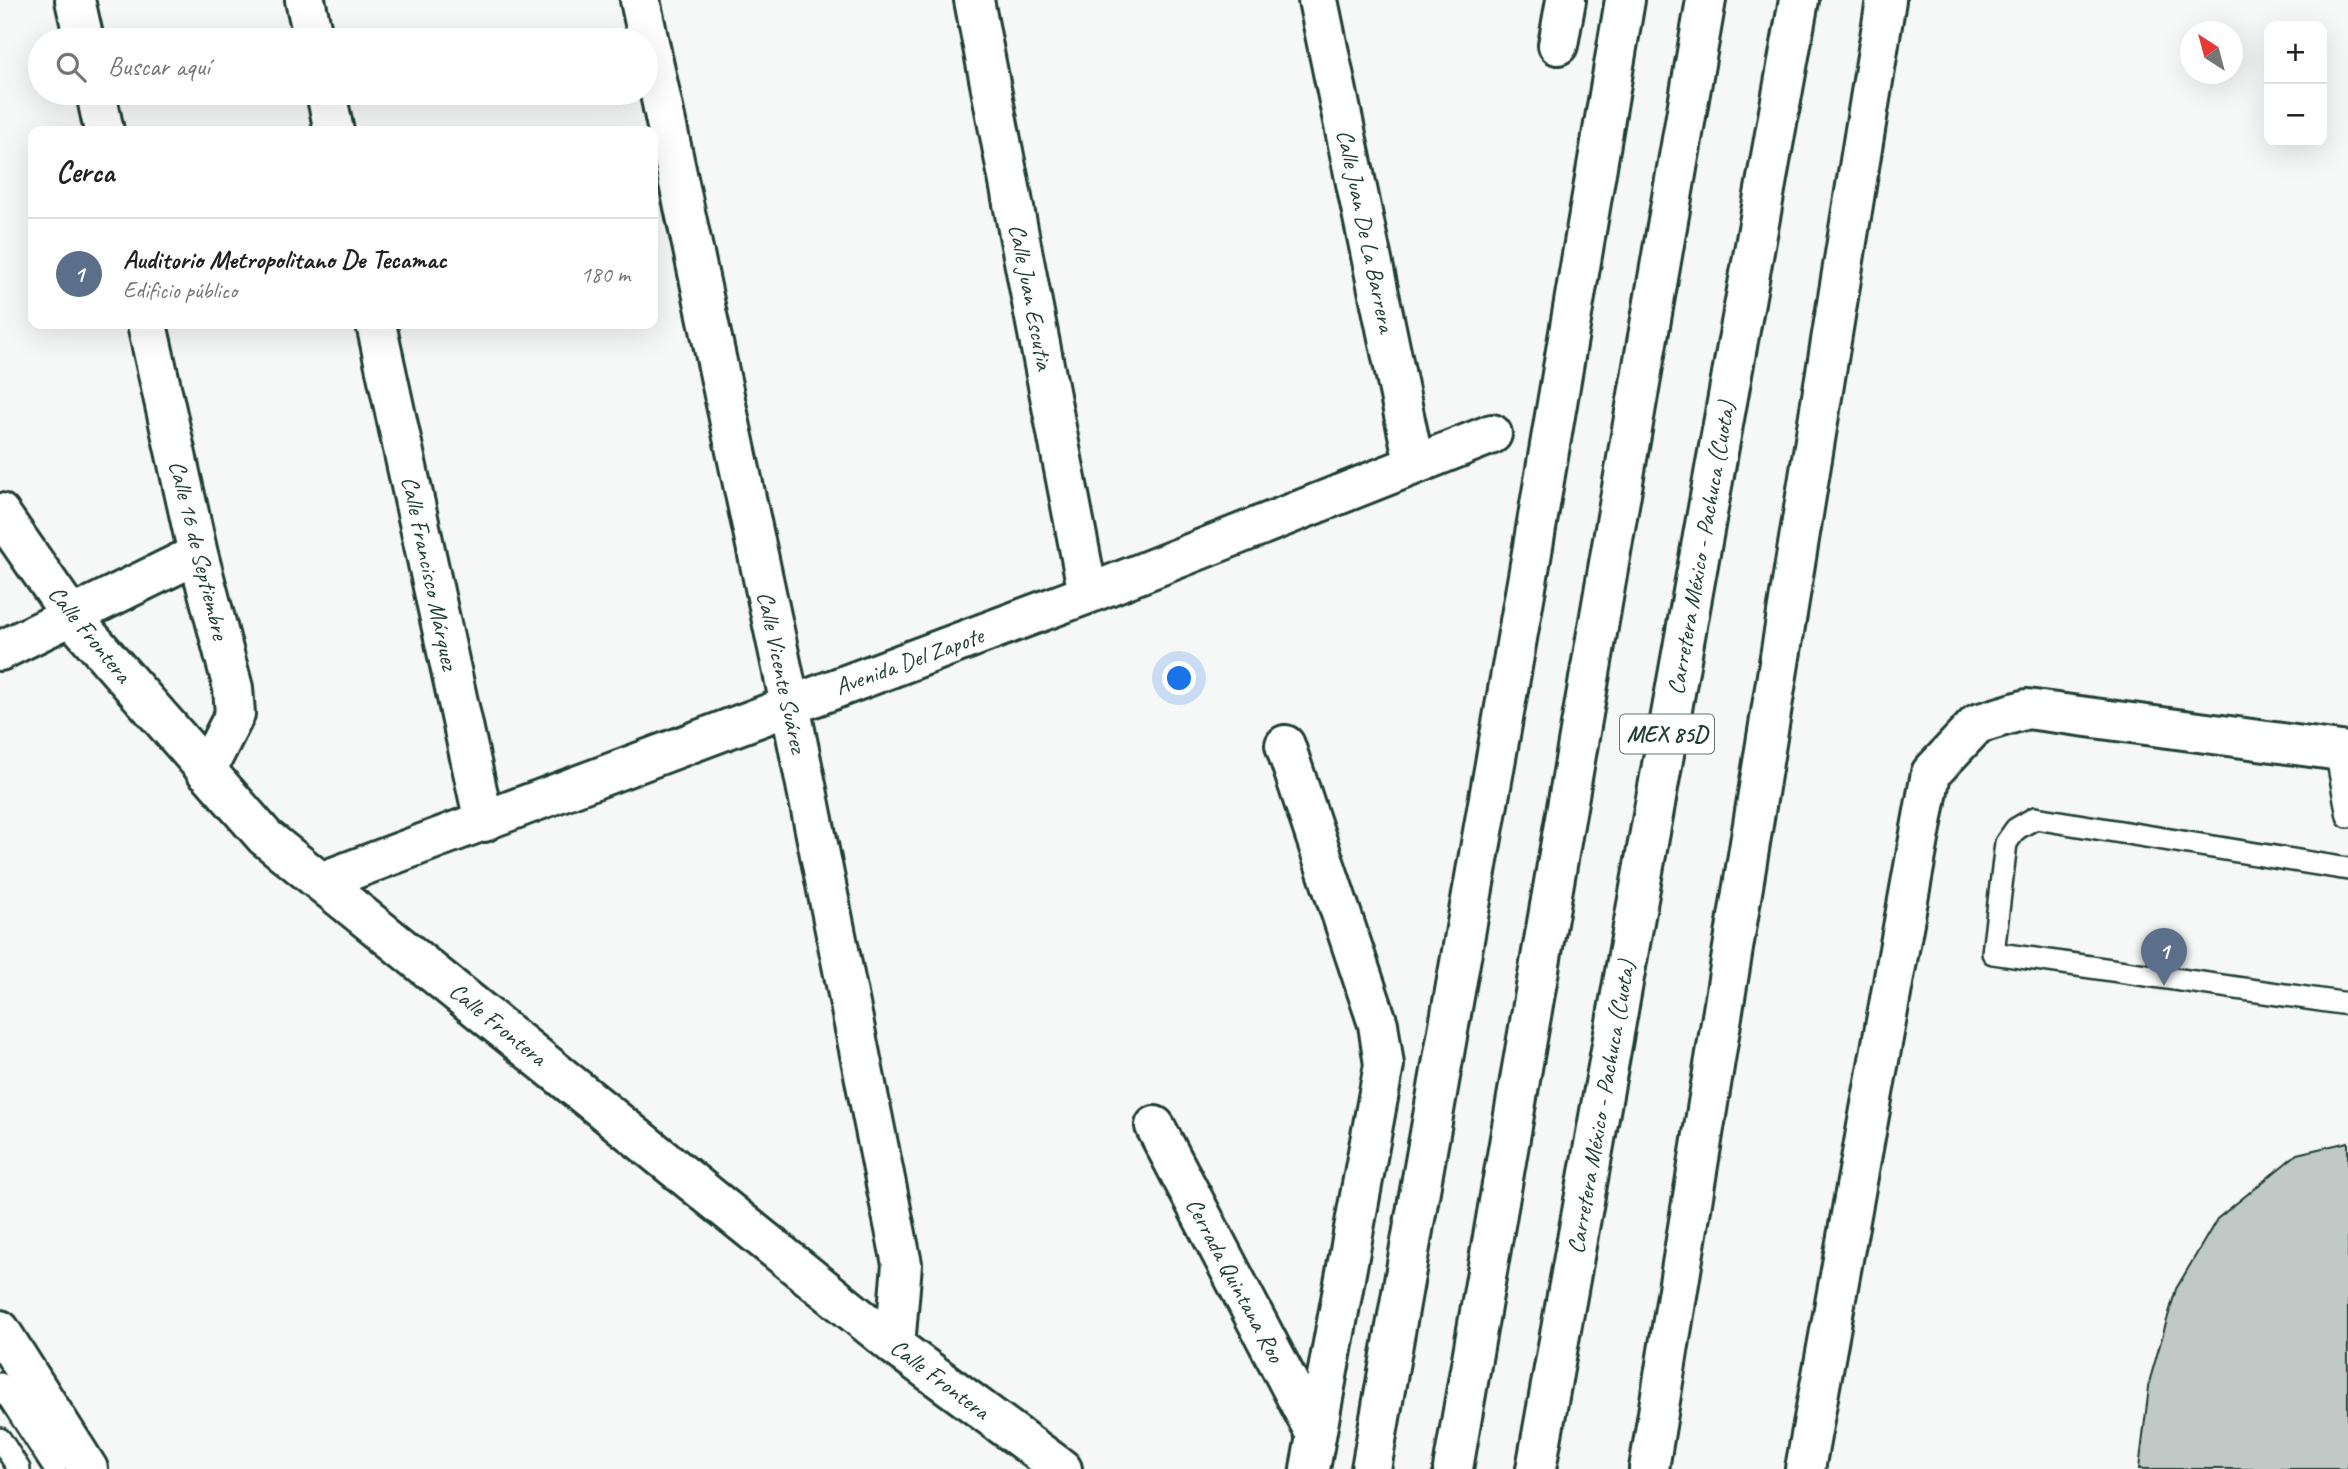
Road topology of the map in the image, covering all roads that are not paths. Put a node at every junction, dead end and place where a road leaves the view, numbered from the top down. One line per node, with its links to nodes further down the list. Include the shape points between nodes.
1 (75, 0): 11 (main road)
2 (305, 0): 12 (main road)
3 (640, 0): 13 (main road, Calle Vicente Suárez)
4 (974, 0): 26 (main road, Calle Juan Escutia)
5 (1318, 0): 23 (main road, Calle Juan De La Barrera)
6 (1566, 0): 14 (main road)
7 (1625, 0): 48 (main road)
8 (1706, 0): 49 (main road, MEX 85D)
9 (1799, 0): 50 (main road, Carretera México - Pachuca (Cuota) / MEX 85D)
10 (1886, 0): 51 (main road)
11 (81, 28)
12 (311, 28)
13 (646, 28)
14 (1558, 45)
15 (658, 85): 29 (main road, Calle Vicente Suárez)
16 (99, 105): 18 (main road)
17 (329, 105): 19 (main road)
18 (103, 126)
19 (333, 126)
20 (148, 329): 25 (main road, Calle 16 de Septiembre)
21 (377, 329): 34 (main road, Calle Francisco Márquez)
22 (1492, 434): 23 (main road, Avenida Del Zapote)
23 (1414, 463): 26 (main road, Avenida Del Zapote)
24 (0, 513): 27 (main road, Calle Frontera)
25 (198, 554): 27 (main road); 32 (main road, Calle 16 de Septiembre, via 233,688 235,714)
26 (1088, 594): 29 (main road, Avenida Del Zapote)
27 (72, 617): 28 (main road); 32 (main road, Calle Frontera)
28 (0, 651)
29 (790, 705): 34 (main road, Avenida Del Zapote); 40 (main road, Calle Vicente Suárez, via 902,1265)
30 (1285, 745): 43 (main road, via 1378,1024 1384,1065)
31 (2342, 751): 33 (lane); 52 (main road, via 2028,709 1977,724 1931,773)
32 (206, 771): 36 (main road, Calle Frontera, via 265,836)
33 (2348, 816)
34 (484, 822): 36 (main road, Avenida Del Zapote)
35 (2348, 869): 37 (lane, via 2035,818 2016,829 2006,842 1993,953)
36 (323, 881): 40 (main road, Calle Frontera)
37 (2348, 1004)
38 (1155, 1126): 43 (main road, Cerrada Quintana Roo)
39 (0, 1330): 46 (main road)
40 (895, 1346): 47 (main road, Calle Frontera)
41 (0, 1384): 45 (lane)
42 (0, 1439): 44 (lane)
43 (1313, 1452)
44 (19, 1469)
45 (55, 1469)
46 (88, 1469)
47 (1062, 1469)
48 (1370, 1469)
49 (1453, 1469)
50 (1536, 1469)
51 (1649, 1469)
52 (1805, 1469)

